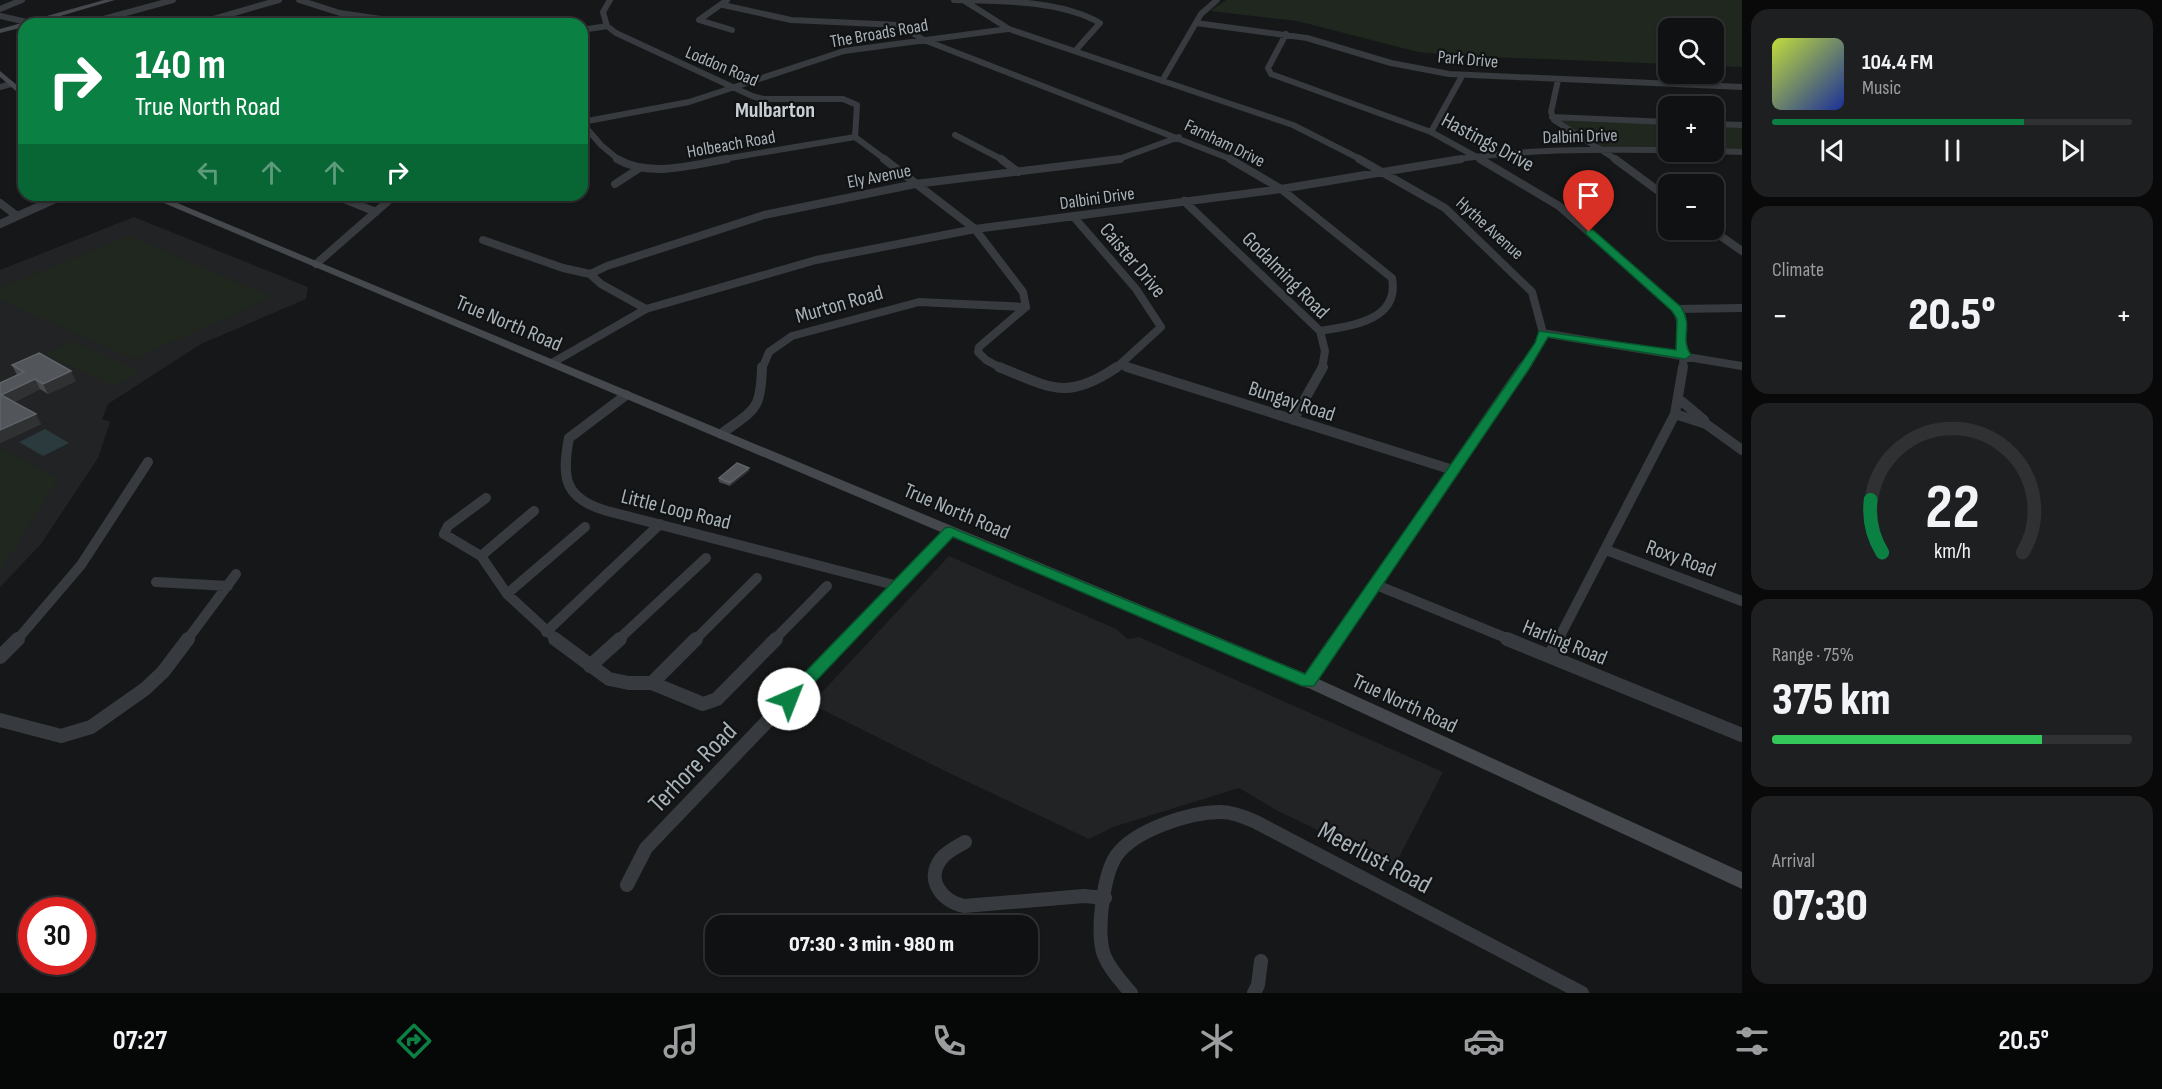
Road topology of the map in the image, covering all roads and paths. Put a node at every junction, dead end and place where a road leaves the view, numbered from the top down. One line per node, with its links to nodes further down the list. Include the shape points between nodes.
1 (22, 0): 11 (street)
2 (112, 0): 13 (main road)
3 (173, 0): 16 (street)
4 (279, 0): 17 (street)
5 (299, 0): 18 (street)
6 (610, 0): 23 (street, via 603,12)
7 (954, 0): 8 (street)
8 (963, 0): 25 (street, Hythe Avenue); 30 (street, via 1072,7 1100,23)
9 (1217, 0): 20 (street, via 1204,9)
10 (725, 3): 26 (street, via 699,20); 29 (street, Farnham Drive, via 799,21 899,25)
11 (0, 9)
12 (0, 16): 19 (street)
13 (47, 16): 14 (main road); 15 (main road)
14 (32, 18)
15 (40, 18)
16 (107, 18)
17 (217, 18)
18 (366, 18)
19 (18, 20): 21 (main road)
20 (1196, 23): 28 (street, Park Drive); 34 (street)
21 (0, 25)
22 (18, 25): 27 (main road)
23 (607, 26): 24 (street); 38 (street, Loddon Road, via 624,39)
24 (588, 29)
25 (1009, 29): 29 (street, The Broads Road); 30 (street, Hythe Avenue)
26 (732, 30)
27 (0, 31)
28 (1286, 34): 32 (street, Park Drive, via 1407,67); 46 (street, Hastings Drive, via 1268,68 1271,74)
29 (924, 40): 38 (street, The Broads Road, via 844,51); 49 (street, Farnham Drive)
30 (1075, 51): 34 (street, Hythe Avenue)
31 (0, 73): 35 (main road)
32 (1462, 76): 33 (street, Park Drive); 46 (street)
33 (1558, 80): 37 (street, Park Drive); 40 (street)
34 (1162, 81): 57 (street, Hythe Avenue, via 1293,125)
35 (11, 84): 36 (street); 39 (main road)
36 (0, 87)
37 (1742, 87)
38 (733, 88): 41 (street, The Broads Road, via 689,102); 48 (street, Loddon Road, via 763,99 849,100 857,105)
39 (18, 90)
40 (1552, 117): 42 (street); 50 (street)
41 (588, 121)
42 (1658, 122)
43 (1724, 124): 44 (street)
44 (1742, 125)
45 (588, 129): 55 (street, via 608,154)
46 (1431, 132): 54 (street, Hastings Drive)
47 (955, 135): 56 (street, via 993,153)
48 (855, 137): 55 (street, Holbeach Road, via 668,169); 59 (street)
49 (1179, 137): 56 (street, Ely Avenue, via 1115,161); 60 (street, Farnham Drive, via 1222,154)
50 (1601, 149): 51 (street, Dalbini Drive); 54 (street, Dalbini Drive); 61 (street)
51 (1658, 150)
52 (1724, 151): 53 (street)
53 (1742, 152)
54 (1475, 156): 57 (street, Dalbini Drive); 81 (street, Hastings Drive, via 1559,206)
55 (638, 169): 58 (street)
56 (1018, 172): 59 (street, Ely Avenue)
57 (1385, 173): 60 (street, Dalbini Drive); 83 (street, Hythe Avenue, via 1453,214 1518,275 1532,292)
58 (615, 184)
59 (915, 184): 72 (street); 77 (street, Ely Avenue, via 744,220)
60 (1281, 189): 66 (street, Dalbini Drive); 82 (street, Farnham Drive, via 1385,269 1394,282 1391,299 1374,318 1363,324)
61 (1658, 191)
62 (51, 201): 69 (street)
63 (164, 201): 76 (main road, True North Road)
64 (349, 201): 68 (street)
65 (388, 201): 68 (street)
66 (1184, 201): 70 (street, Dalbini Drive); 82 (street, Godalming Road)
67 (0, 203): 69 (street)
68 (376, 212): 76 (street)
69 (17, 216): 71 (street)
70 (1073, 216): 72 (street, Dalbini Drive); 86 (street, Caister Drive, via 1160,321 1156,333)
71 (0, 224)
72 (975, 229): 78 (street, via 1023,292); 80 (street, Dalbini Drive, via 795,265)
73 (1724, 238): 75 (street)
74 (483, 240): 77 (street)
75 (1742, 251)
76 (316, 264): 85 (main road, True North Road)
77 (590, 274): 80 (street)
78 (1026, 307): 86 (street, Caister Drive, via 979,347 978,352 996,366 1055,388 1072,389); 93 (street, Murton Road, via 919,302 792,336 769,352 762,364 761,396 755,409)
79 (1742, 308): 81 (street)
80 (646, 309): 85 (street, Dalbini Drive)
81 (1677, 309): 84 (street, via 1683,319 1679,347)
82 (1320, 331): 91 (street, Godalming Road, via 1324,366)
83 (1543, 333): 84 (street); 96 (street)
84 (1685, 355): 87 (street); 89 (street)
85 (552, 363): 88 (main road, True North Road)
86 (1120, 365): 91 (street, Bungay Road)
87 (1742, 366)
88 (626, 395): 93 (main road, True North Road); 99 (street, Little Loop Road, via 569,438 565,456 571,488 576,498 588,505)
89 (1679, 399): 90 (street); 92 (street)
90 (1675, 414): 92 (street); 102 (street)
91 (1293, 420): 96 (street, Bungay Road)
92 (1710, 427): 94 (street)
93 (721, 434): 101 (main road, True North Road)
94 (1742, 450)
95 (148, 462): 115 (street, via 119,515 71,581)
96 (1453, 470): 108 (street)
97 (486, 498): 103 (street, via 444,530 447,537)
98 (534, 512): 103 (street)
99 (660, 524): 111 (street, Little Loop Road); 114 (street)
100 (585, 526): 112 (street)
101 (950, 531): 111 (street, Terhore Road); 118 (main road, True North Road)
102 (1606, 550): 113 (street, Roxy Road); 116 (street)
103 (481, 556): 112 (street)
104 (706, 558): 117 (street)
105 (236, 574): 109 (street)
106 (757, 578): 119 (street)
107 (156, 582): 109 (street)
108 (1374, 584): 116 (street, Harling Road); 118 (street)
109 (228, 586): 120 (street, via 163,672 91,727 61,736)
110 (827, 586): 119 (street, via 711,703 696,703)
111 (898, 586): 124 (street, Terhore Road, via 664,828 646,848)
112 (507, 594): 114 (street)
113 (1742, 601)
114 (546, 632): 117 (street)
115 (0, 657)
116 (1550, 657): 121 (street, Harling Road)
117 (590, 666): 119 (street, via 609,679)
118 (1308, 681): 123 (main road, True North Road)
119 (652, 683)
120 (0, 720)
121 (1742, 735)
122 (965, 842): 125 (street, via 940,860 935,870 934,882 939,891 958,905)
123 (1742, 881)
124 (627, 885)
125 (1105, 898): 127 (street, via 1103,951); 129 (street, Meerlust Road, via 1116,857 1137,838 1203,813 1223,812 1245,817)
126 (1261, 961): 128 (street)
127 (1131, 993)
128 (1254, 993)
129 (1582, 993)

